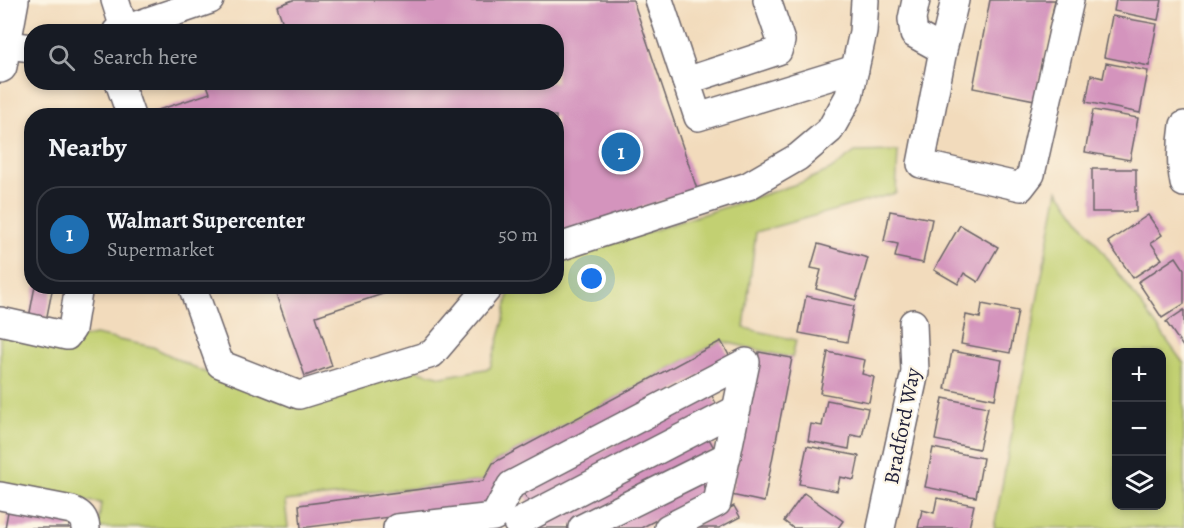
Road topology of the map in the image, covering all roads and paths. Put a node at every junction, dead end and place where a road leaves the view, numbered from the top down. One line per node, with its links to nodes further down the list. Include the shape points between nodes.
1 (12, 0): 12 (main road)
2 (115, 0): 10 (street)
3 (210, 0): 11 (street)
4 (659, 0): 15 (street)
5 (767, 0): 15 (street, via 781,41 778,51)
6 (865, 0): 14 (street, via 864,32)
7 (916, 0): 13 (street, via 914,34)
8 (956, 0): 13 (street)
9 (1070, 0): 13 (street, via 1031,174 1021,187 921,164)
10 (119, 24)
11 (138, 24)
12 (9, 50)
13 (943, 50)
14 (855, 69): 15 (street, via 698,117); 20 (street, via 849,96 830,130 798,157 748,186)
15 (686, 81)
16 (122, 90): 17 (street)
17 (128, 108)
18 (1184, 125): 19 (street)
19 (1184, 183)
20 (564, 245)
21 (78, 294): 24 (street, via 72,329 67,336)
22 (195, 294): 23 (street, via 220,364 299,395 432,354)
23 (483, 294)
24 (0, 321)
25 (913, 323): 35 (street, Bradford Way, via 915,372)
26 (737, 409): 27 (street); 28 (street, via 746,362); 30 (street)
27 (727, 456): 33 (street); 34 (street, via 717,502)
28 (511, 485): 30 (street); 32 (street, via 494,517)
29 (0, 496): 31 (street, via 72,510 84,519)
30 (518, 525)
31 (86, 528)
32 (397, 528)
33 (582, 528)
34 (668, 528)
35 (881, 528)

